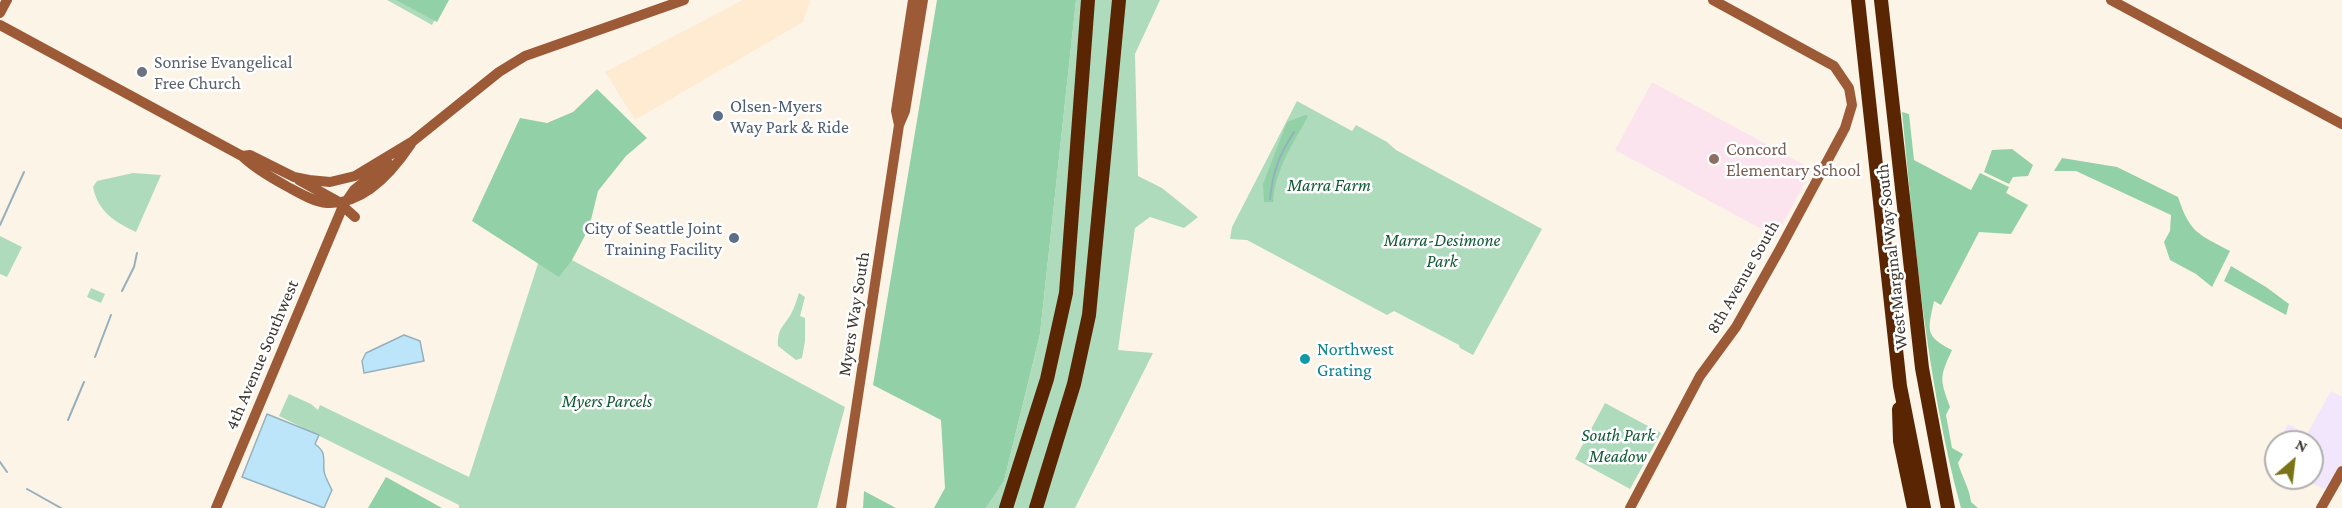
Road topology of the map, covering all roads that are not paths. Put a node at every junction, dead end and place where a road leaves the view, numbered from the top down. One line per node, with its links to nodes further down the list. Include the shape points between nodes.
1 (7, 0): 11 (main road)
2 (684, 0): 15 (main road, via 525,56)
3 (913, 0): 14 (main road, Myers Way South, via 896,111)
4 (923, 0): 14 (main road, Myers Way South, via 905,111)
5 (1088, 0): 24 (highway, via 1066,292 1047,379)
6 (1119, 0): 25 (highway, via 1089,315 1074,384)
7 (1713, 0): 26 (main road, 8th Avenue South, via 1829,62 1840,71 1852,105 1845,128 1736,327 1700,376)
8 (1858, 0): 19 (highway, West Marginal Way South)
9 (1881, 0): 20 (highway, West Marginal Way South, via 1922,368)
10 (2111, 0): 13 (main road)
11 (0, 13)
12 (0, 26): 16 (main road)
13 (2342, 124)
14 (899, 125): 23 (main road, Myers Way South)
15 (413, 141): 17 (main road, via 355,176 330,182); 18 (main road, via 354,190); 18 (main road, via 396,166)
16 (242, 156): 17 (main road, via 250,155); 18 (main road, via 303,195)
17 (294, 177): 18 (main road)
18 (342, 207): 22 (main road, 4th Avenue Southwest)
19 (1900, 386): 27 (highway, via 1900,441); 28 (highway, West Marginal Way South)
20 (1937, 449): 29 (highway, West Marginal Way South); 30 (highway)
21 (2342, 471): 31 (main road)
22 (216, 508)
23 (841, 508)
24 (1006, 508)
25 (1036, 508)
26 (1630, 508)
27 (1914, 508)
28 (1924, 508)
29 (1948, 508)
30 (1955, 508)
31 (2321, 508)

